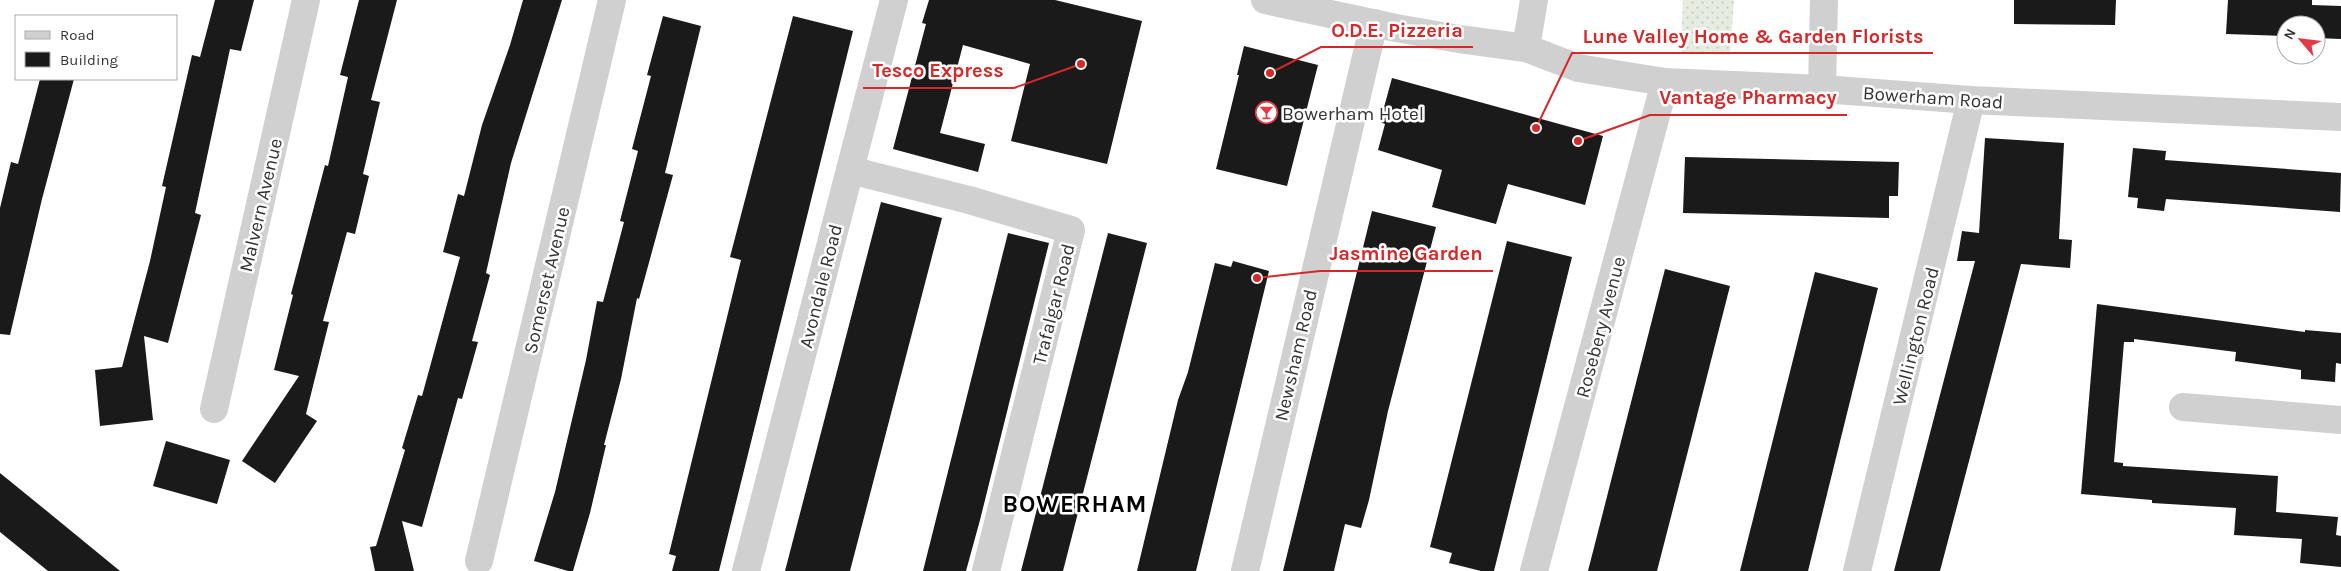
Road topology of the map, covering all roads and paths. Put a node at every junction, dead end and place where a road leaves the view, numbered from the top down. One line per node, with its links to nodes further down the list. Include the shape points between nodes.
1 (306, 0): 15 (street, Malvern Avenue)
2 (612, 0): 17 (street, Somerset Avenue)
3 (894, 0): 13 (street, Avondale Road)
4 (1265, 0): 7 (street, Bowerham Road)
5 (1534, 0): 8 (street)
6 (1824, 0): 10 (street)
7 (1374, 23): 8 (street, Bowerham Road); 20 (street, Newsham Road)
8 (1526, 48): 9 (street, Bowerham Road, via 1578,68)
9 (1665, 82): 10 (street, Bowerham Road); 21 (street, Rosebery Avenue)
10 (1822, 90): 11 (street, Bowerham Road)
11 (1971, 100): 12 (street, Bowerham Road); 22 (street, Wellington Road)
12 (2341, 117)
13 (850, 170): 18 (street, Avondale Road); 19 (street, Trafalgar Road, via 1071,230)
14 (2183, 407): 16 (street)
15 (214, 409)
16 (2341, 420)
17 (479, 560)
18 (746, 571)
19 (986, 571)
20 (1245, 571)
21 (1534, 571)
22 (1857, 571)

